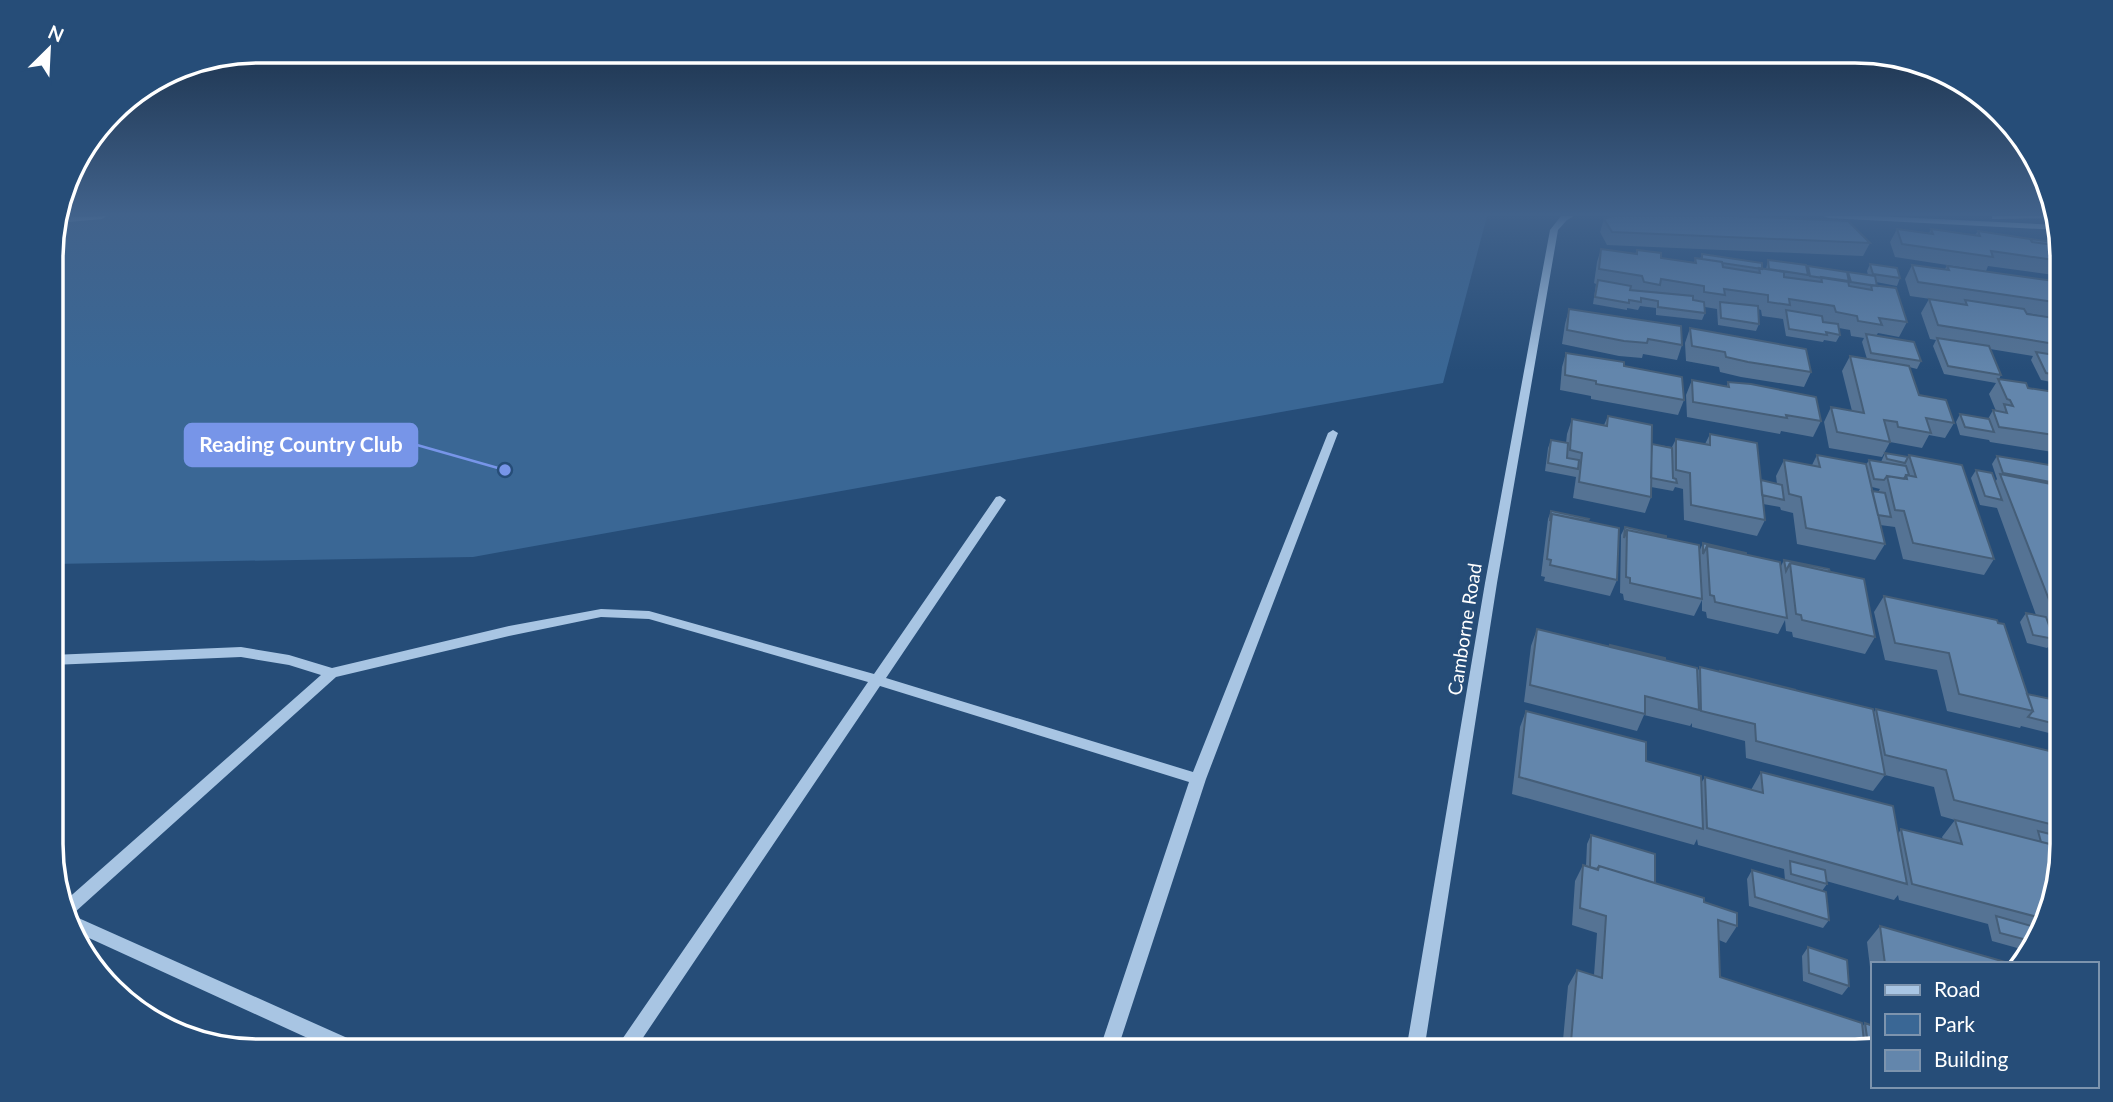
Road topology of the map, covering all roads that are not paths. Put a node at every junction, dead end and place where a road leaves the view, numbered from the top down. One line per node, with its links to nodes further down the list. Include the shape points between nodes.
1 (1547, 267): 13 (street, Camborne Road)
2 (1333, 433): 7 (street)
3 (1000, 500): 6 (street)
4 (63, 660): 5 (street, via 241,652)
5 (332, 673): 6 (street, via 509,631 621,612 649,615); 8 (street)
6 (877, 681): 7 (street); 11 (street)
7 (1198, 779): 12 (street)
8 (73, 903)
9 (82, 927): 10 (street)
10 (330, 1039)
11 (631, 1039)
12 (1112, 1039)
13 (1417, 1039)

